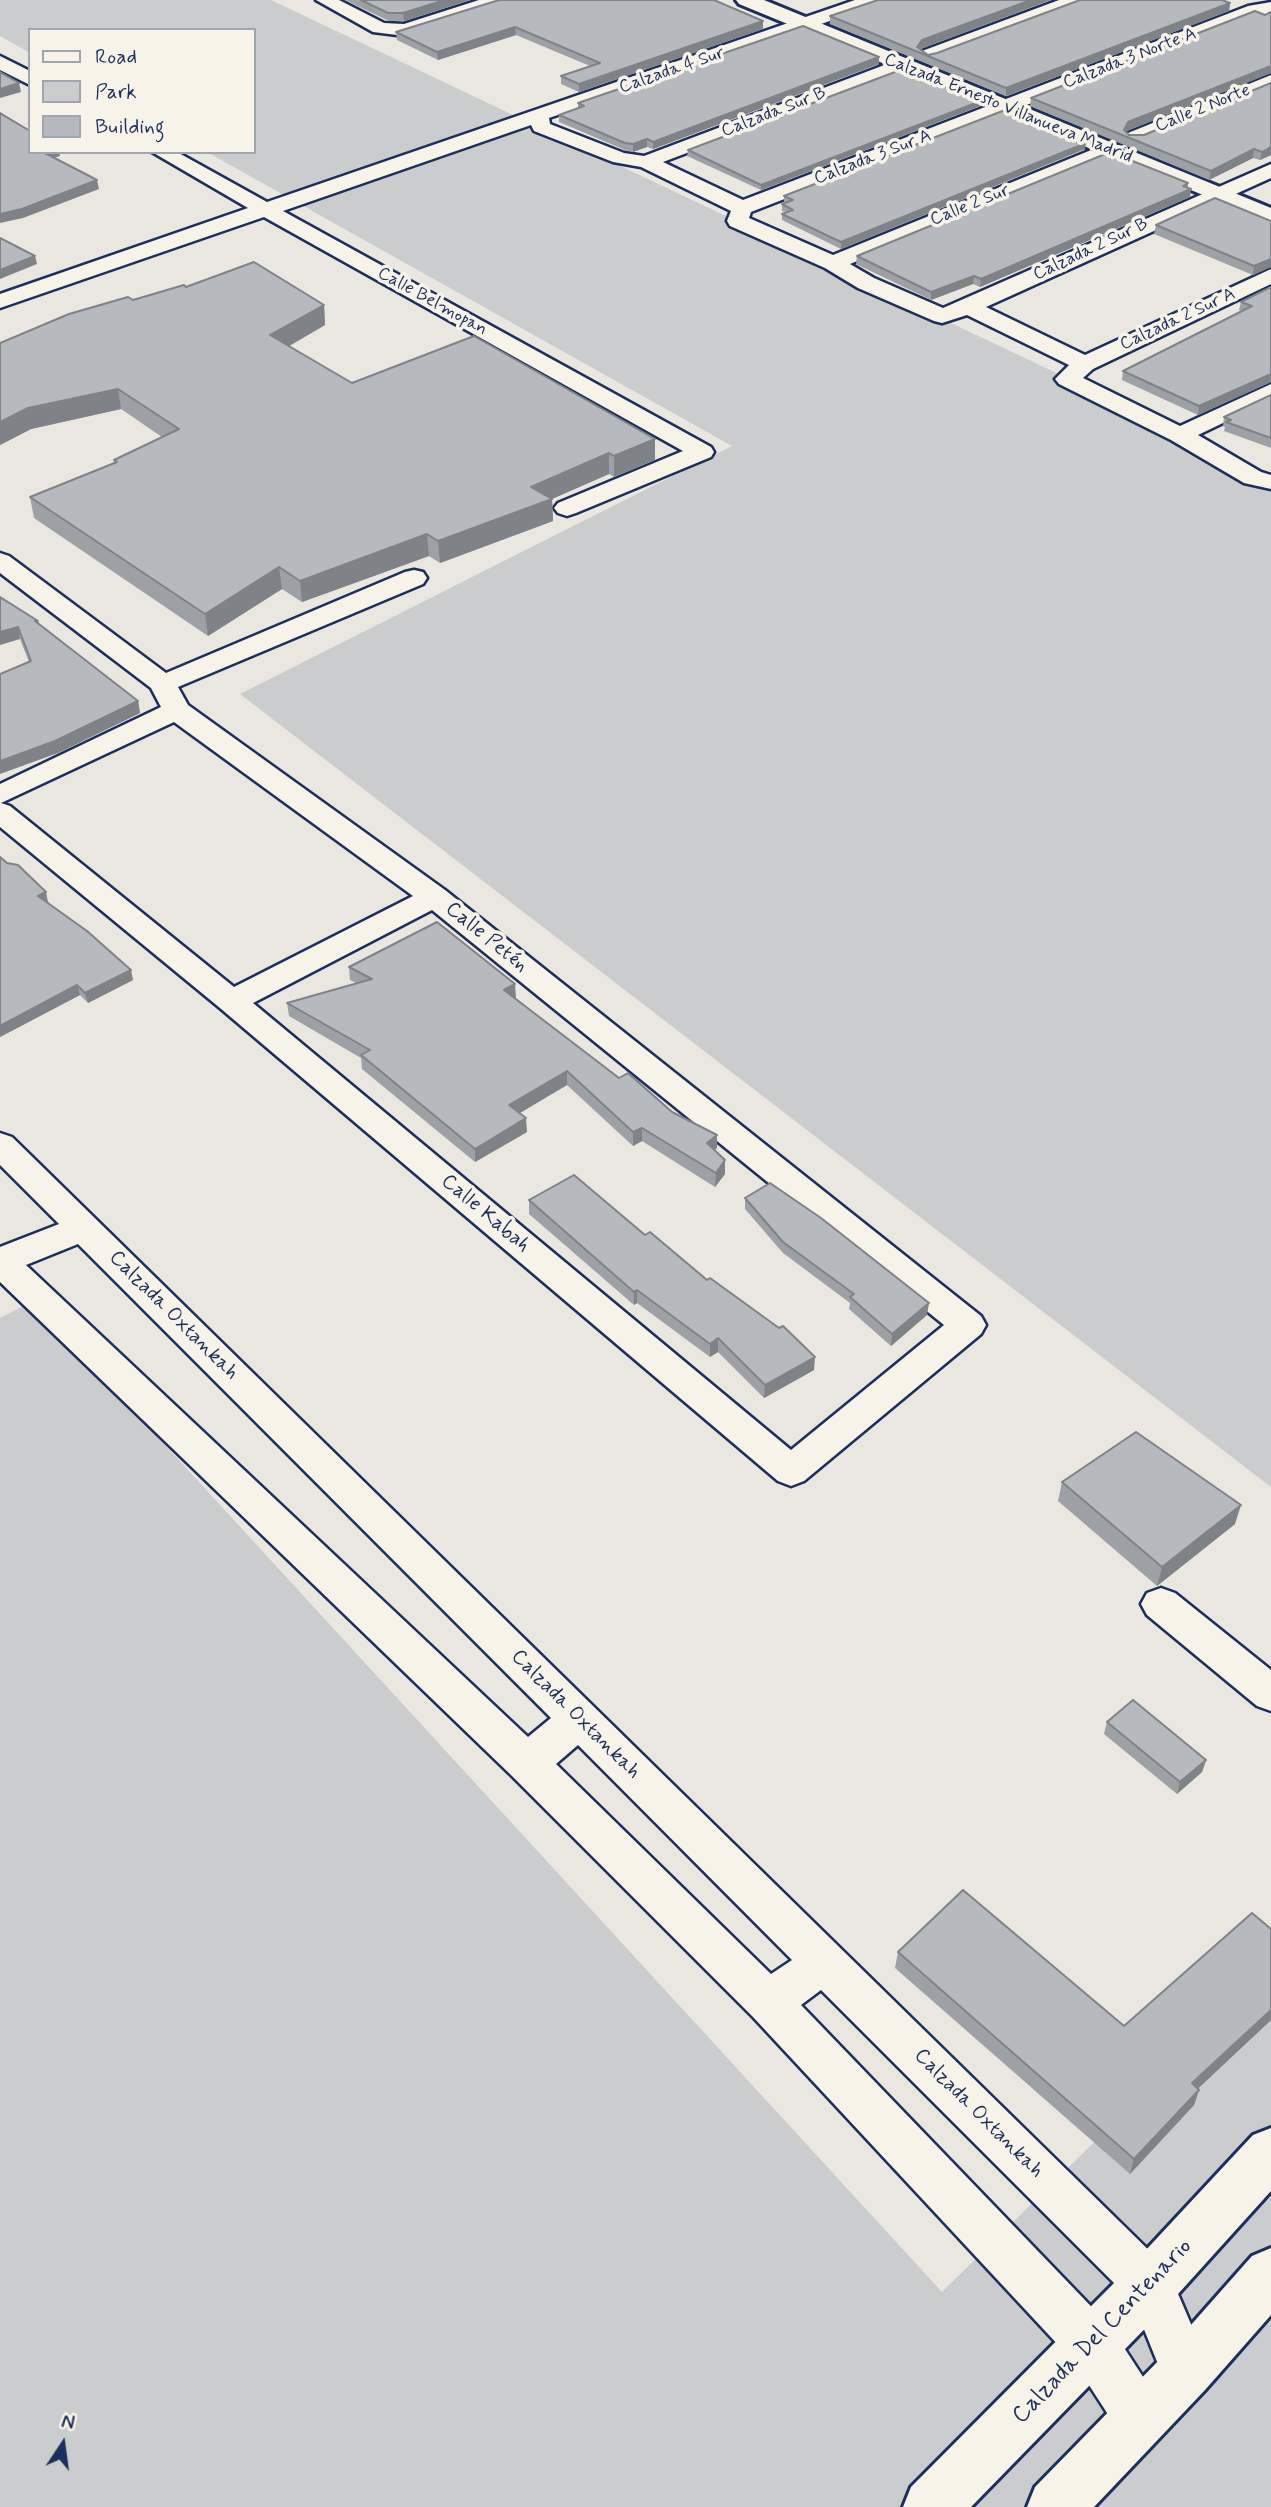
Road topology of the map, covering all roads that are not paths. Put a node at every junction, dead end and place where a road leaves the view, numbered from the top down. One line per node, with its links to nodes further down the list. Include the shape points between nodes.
1 (325, 0): 2 (street, via 380,28 405,30)
2 (497, 0)
3 (746, 0): 10 (street, Calzada Ernesto Villanueva Madrid)
4 (795, 0): 9 (street, Calzada Ernesto Villanueva Madrid)
5 (873, 0): 9 (street, Calzada 4 Sur)
6 (1076, 0): 11 (street)
7 (1224, 0): 8 (street)
8 (1263, 9): 16 (street, Calzada 3 Norte A)
9 (832, 15): 10 (street, Calzada 4 Sur); 11 (street, Calzada Ernesto Villanueva Madrid)
10 (806, 24): 13 (street, Calzada Ernesto Villanueva Madrid); 18 (street, Calzada 4 Sur)
11 (929, 55): 16 (street, Calzada Ernesto Villanueva Madrid)
12 (0, 62): 14 (street)
13 (902, 65): 17 (street, Calzada Ernesto Villanueva Madrid); 23 (street, Calzada Sur B)
14 (28, 78)
15 (1271, 82): 19 (street, Calle 2 Norte)
16 (1033, 96): 17 (street, Calzada 3 Norte A); 19 (street, Calzada Ernesto Villanueva Madrid)
17 (1004, 107): 21 (street, Calzada Ernesto Villanueva Madrid); 29 (street, Calzada 3 Sur A)
18 (538, 117): 23 (street, via 541,127 620,158); 30 (street, Calzada 4 Sur)
19 (1135, 137): 20 (street, Calzada Ernesto Villanueva Madrid)
20 (1159, 147)
21 (1108, 150): 28 (street, Calzada Ernesto Villanueva Madrid); 32 (street, Calle 2 Sur)
22 (166, 154): 30 (street, Calle Belmopan)
23 (646, 162): 29 (street)
24 (1207, 167): 26 (street)
25 (1271, 170): 26 (street, Calzada 2 Sur B)
26 (1243, 182): 27 (street); 28 (street, Calzada 2 Sur B)
27 (1271, 193)
28 (1215, 194): 31 (street, Calzada Ernesto Villanueva Madrid); 35 (street, Calzada 2 Sur B)
29 (742, 208): 32 (street, Calzada 2 Sur B, via 738,221)
30 (264, 210): 34 (street, Calzada 4 Sur); 40 (street, Calle Belmopan, via 702,452)
31 (1271, 216)
32 (832, 262): 35 (street, Calzada 2 Sur B, via 866,284 942,316)
33 (1271, 276): 36 (street, Calzada 2 Sur A)
34 (0, 301)
35 (968, 307): 36 (street)
36 (1085, 364): 38 (street, via 1067,379)
37 (1271, 391): 38 (street)
38 (1180, 435): 39 (street, via 1253,478)
39 (1271, 482)
40 (567, 508)
41 (0, 561): 43 (street, Calle Petén)
42 (414, 578): 43 (street)
43 (169, 697): 44 (street); 46 (street, Calle Petén)
44 (0, 795)
45 (0, 812): 47 (street, Calle Kabah)
46 (434, 897): 47 (street); 51 (street, Calle Petén)
47 (231, 1001): 51 (street, Calle Kabah, via 791,1471)
48 (0, 1145): 49 (street, Calzada Oxtankah)
49 (84, 1228): 50 (street); 54 (street, Calzada Oxtankah)
50 (0, 1261): 55 (street)
51 (968, 1325)
52 (1161, 1604): 53 (street)
53 (1271, 1694)
54 (579, 1719): 55 (street); 56 (street, Calzada Oxtankah)
55 (527, 1763): 57 (street)
56 (824, 1962): 57 (street); 60 (street, Calzada Oxtankah)
57 (769, 2002): 61 (street)
58 (1271, 2153): 60 (street, Calzada Del Centenario)
59 (1271, 2275): 62 (street)
60 (1150, 2285): 61 (street, Calzada Del Centenario); 62 (street)
61 (1092, 2344): 63 (street); 64 (street, Calzada Del Centenario)
62 (1186, 2371): 63 (street)
63 (1140, 2418): 65 (street)
64 (931, 2507)
65 (1055, 2507)

